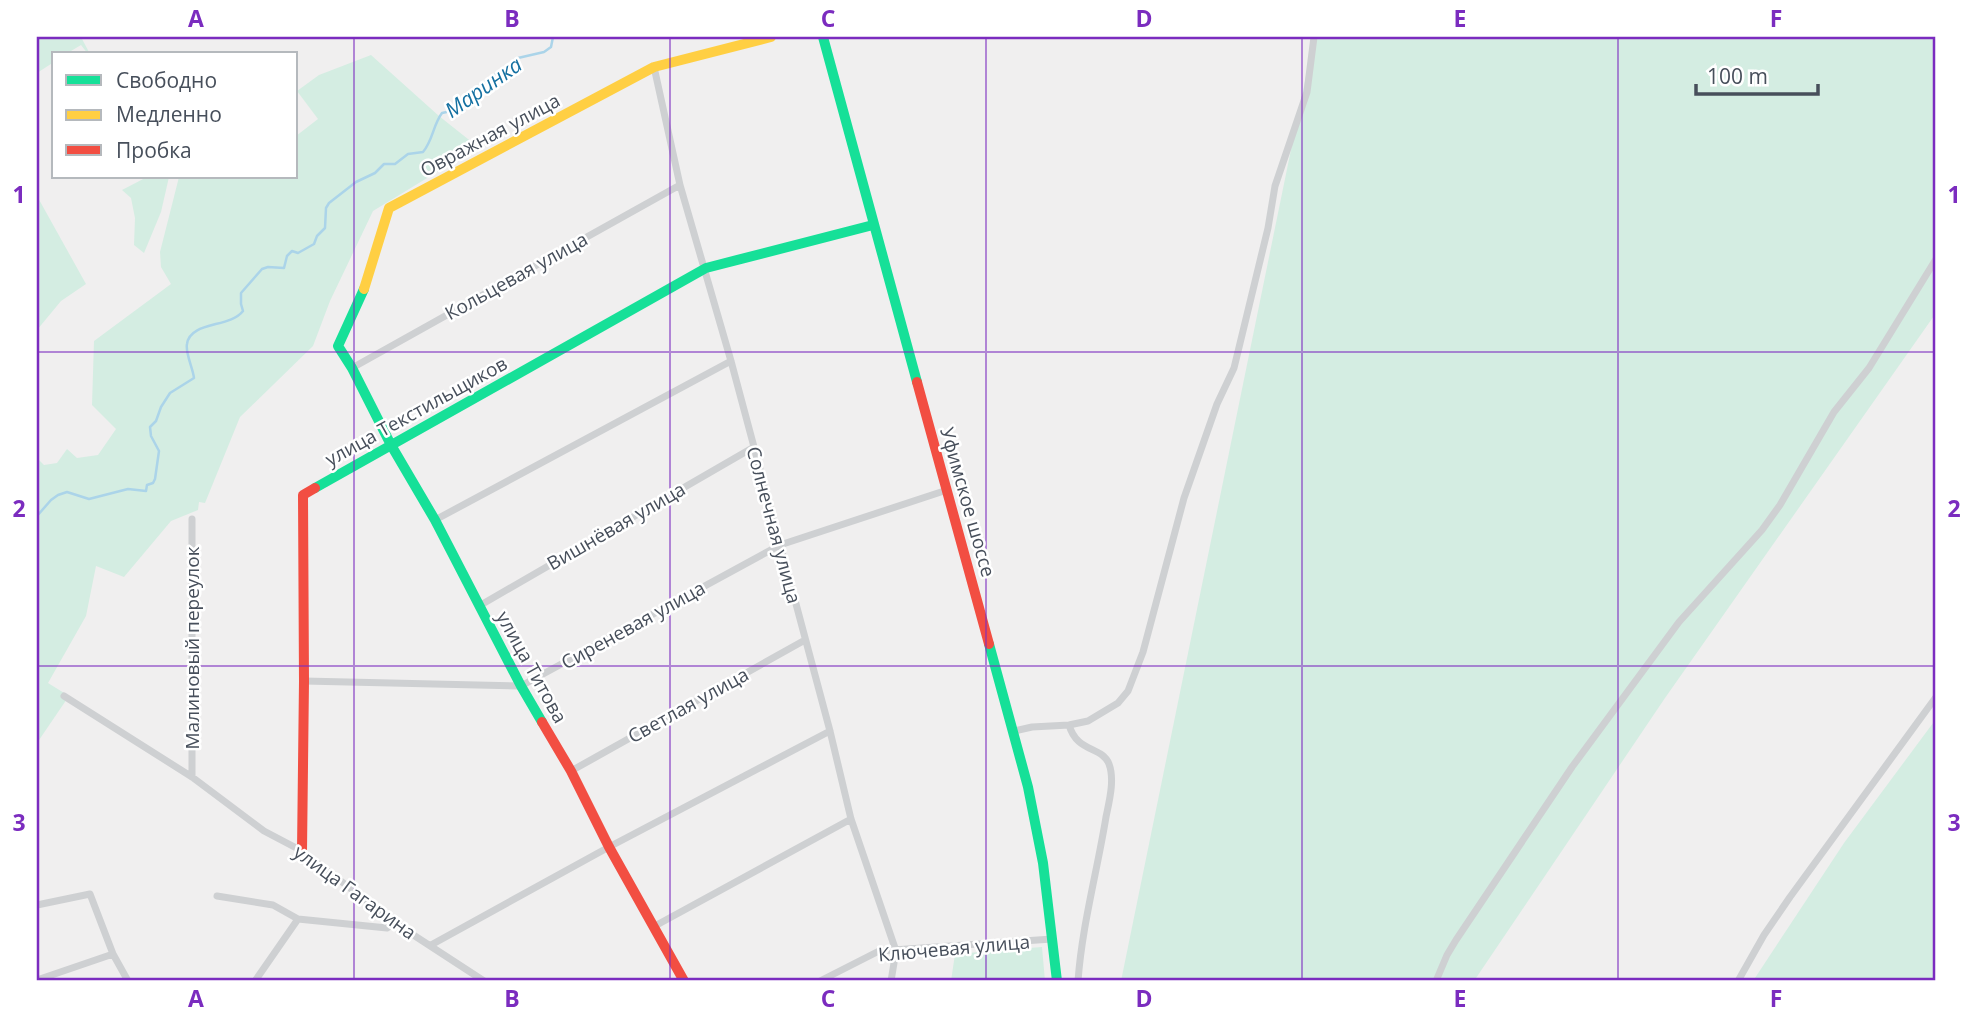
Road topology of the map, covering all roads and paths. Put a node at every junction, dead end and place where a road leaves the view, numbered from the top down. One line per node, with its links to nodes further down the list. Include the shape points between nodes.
1 (771, 37): 4 (street, Овражная улица)
2 (823, 37): 6 (street, Уфимское шоссе)
3 (1314, 37): 23 (street, via 1307,92 1275,186 1234,368 1184,498 1143,652 1118,704 1088,721)
4 (654, 67): 5 (street, Солнечная улица); 10 (street, Овражная улица, via 389,208 362,297 338,346)
5 (680, 185): 8 (street, Солнечная улица); 10 (street, Кольцевая улица)
6 (873, 225): 8 (street, улица Текстильщиков); 13 (street, Уфимское шоссе)
7 (1936, 259): 49 (street, via 1868,368 1834,412 1780,505 1679,622 1586,747 1456,940)
8 (706, 268): 9 (street, Солнечная улица); 11 (street, улица Текстильщиков)
9 (731, 361): 12 (street, Солнечная улица); 15 (street)
10 (352, 368): 11 (street, улица Титова)
11 (391, 445): 15 (street, улица Титова); 19 (street, улица Текстильщиков, via 303,495)
12 (754, 447): 16 (street, Солнечная улица); 17 (street, Вишнёвая улица)
13 (947, 490): 16 (street, Сиреневая улица); 25 (street, Уфимское шоссе)
14 (192, 519): 27 (street, Малиновый переулок)
15 (435, 520): 17 (street, улица Титова)
16 (780, 545): 18 (street, Солнечная улица); 20 (street, Сиреневая улица)
17 (479, 606): 20 (street, улица Титова)
18 (805, 640): 24 (street, Солнечная улица); 26 (street, Светлая улица)
19 (304, 681): 20 (street, Сиреневая улица); 30 (street, улица Текстильщиков)
20 (521, 686): 26 (street, улица Титова)
21 (64, 696): 27 (street)
22 (1936, 697): 50 (street, via 1796,888)
23 (1069, 725): 25 (street); 48 (street, via 1074,738 1106,758 1111,771)
24 (830, 731): 28 (street, Солнечная улица); 29 (street)
25 (1014, 731): 36 (street, Уфимское шоссе, via 1043,863)
26 (570, 771): 29 (street, улица Титова)
27 (192, 777): 30 (street, улица Гагарина, via 264,831)
28 (851, 819): 35 (street); 38 (street, Солнечная улица)
29 (609, 847): 35 (street, улица Титова); 37 (street)
30 (302, 851): 34 (street, улица Гагарина)
31 (217, 896): 33 (street, via 273,905)
32 (37, 905): 39 (street, via 90,894)
33 (298, 919): 34 (street, via 387,928); 42 (street)
34 (396, 923): 37 (street, улица Гагарина)
35 (653, 927): 44 (street, улица Титова)
36 (1052, 939): 38 (street, Ключевая улица); 47 (street, Уфимское шоссе)
37 (430, 945): 43 (street, улица Гагарина)
38 (896, 951): 45 (street, Ключевая улица, via 879,951); 46 (street, Солнечная улица)
39 (113, 954): 40 (street); 41 (street)
40 (37, 980)
41 (128, 981)
42 (255, 981)
43 (484, 981)
44 (684, 981)
45 (820, 981)
46 (891, 981)
47 (1057, 981)
48 (1078, 981)
49 (1436, 981)
50 (1738, 981)

